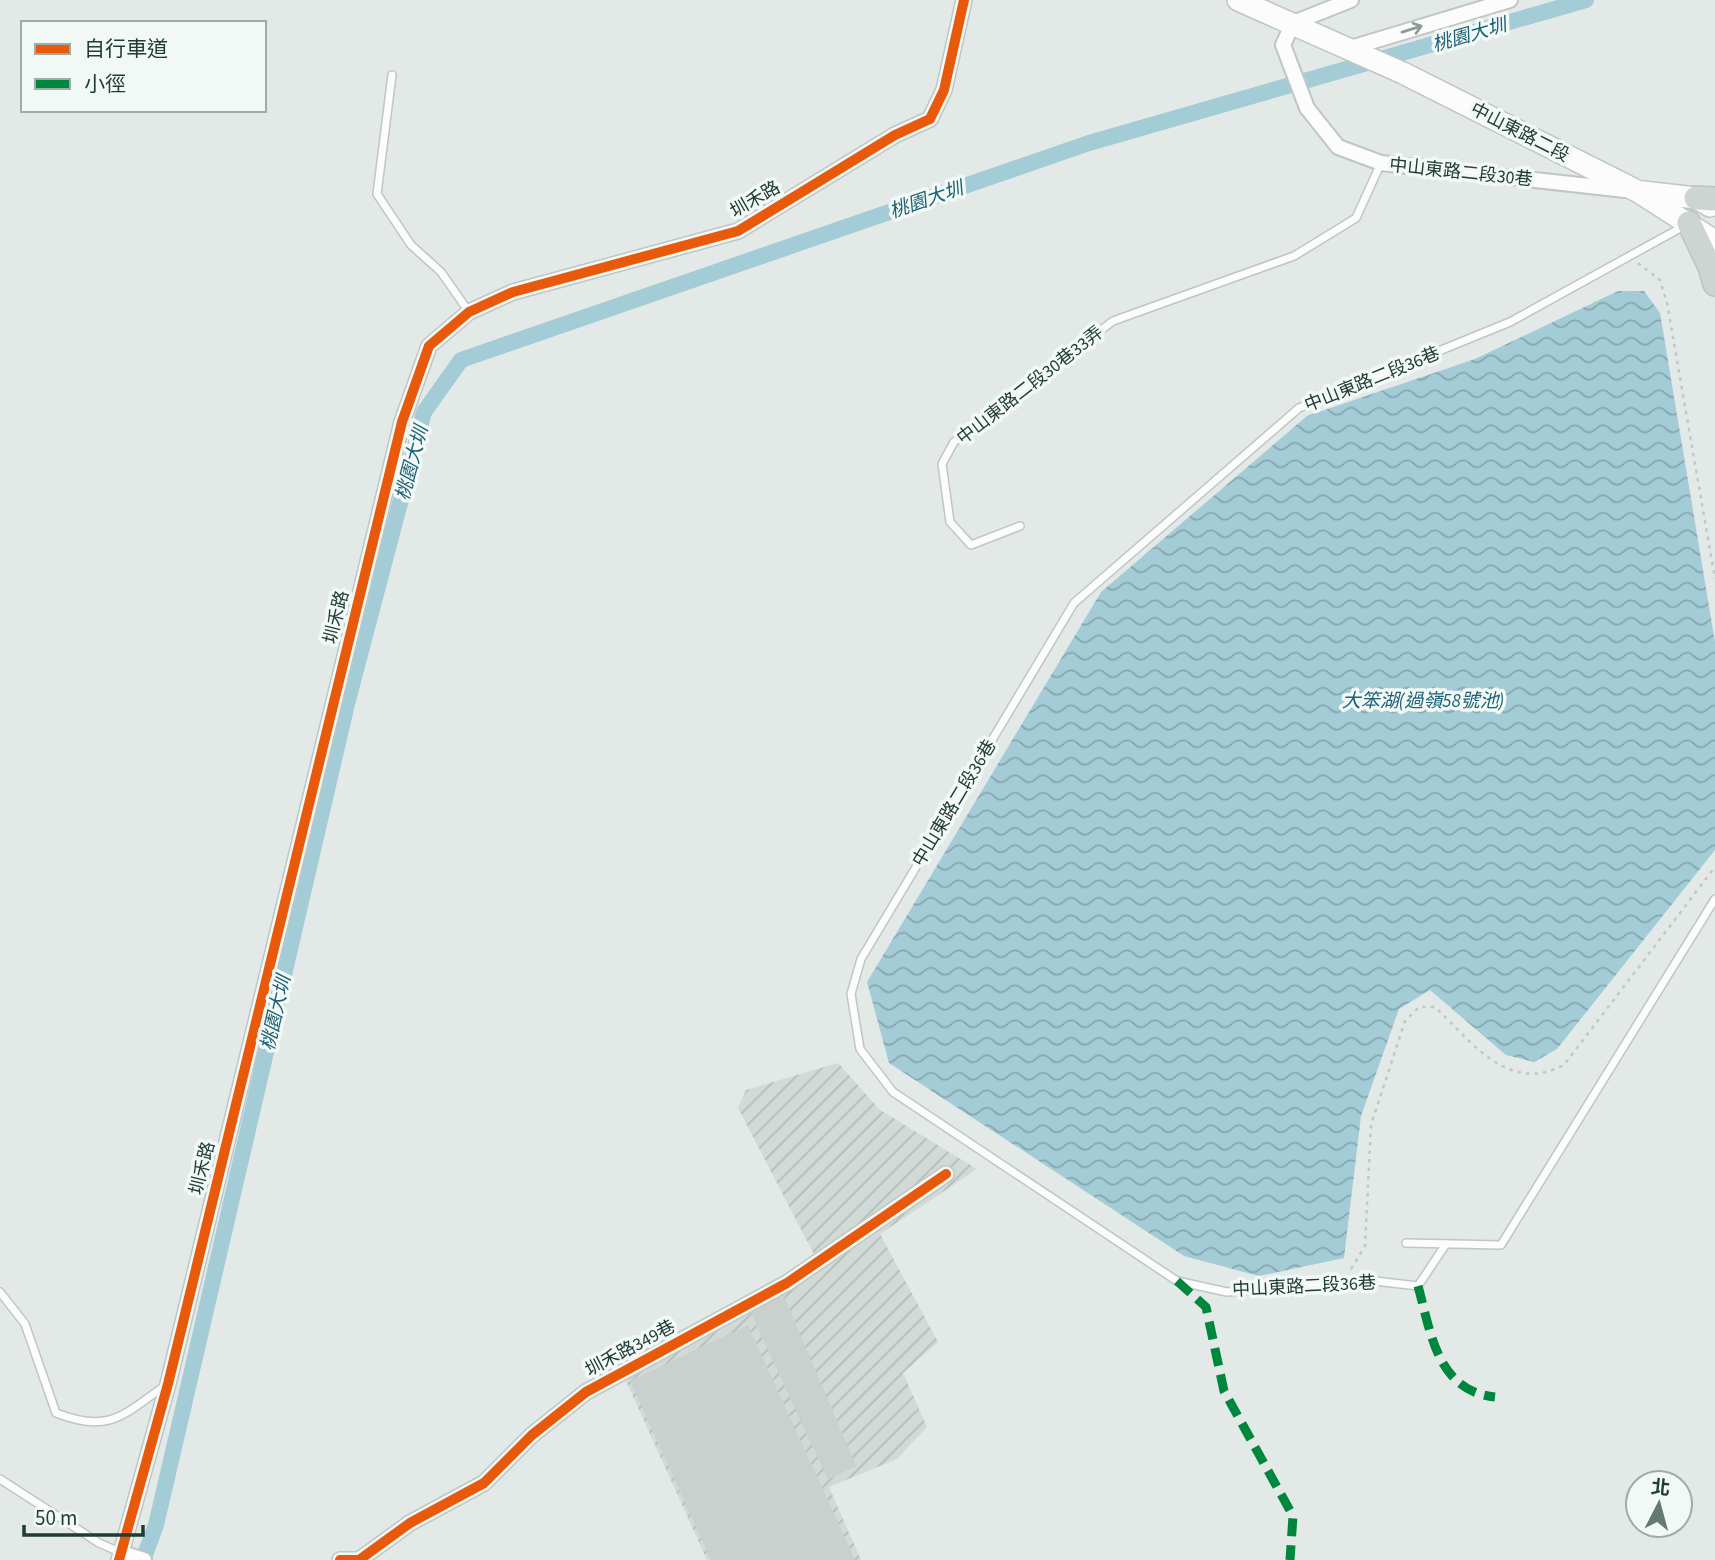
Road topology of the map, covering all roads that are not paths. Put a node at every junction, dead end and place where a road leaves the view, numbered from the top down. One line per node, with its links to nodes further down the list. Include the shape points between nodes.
1 (964, 0): 14 (street, 圳禾路, via 944,90 930,119 895,135 738,231 513,292)
2 (1238, 0): 5 (main road, 中山東路二段)
3 (1351, 0): 5 (street)
4 (1510, 0): 6 (street, one-way to 4)
5 (1293, 23): 6 (main road, 中山東路二段); 8 (street, 中山東路二段30巷, via 1283,45 1307,108 1338,147)
6 (1355, 52): 9 (main road, 中山東路二段)
7 (392, 75): 14 (lane, via 377,194 411,245 441,272)
8 (1381, 163): 9 (street, 中山東路二段30巷); 15 (lane, 中山東路二段30巷33弄, via 1356,218 1294,256 1113,321 954,442 942,464 950,522 971,545)
9 (1637, 191): 10 (main road, 中山東路二段); 11 (main road, 中山東路二段)
10 (1709, 202)
11 (1689, 223): 12 (main road, 中山東路二段); 13 (main road); 19 (lane, 中山東路二段36巷, via 1510,322 1298,408 1074,603 861,959 851,994 860,1049 893,1092 1177,1281 1227,1292 1366,1280 1418,1286)
12 (1715, 241)
13 (1715, 284)
14 (469, 312): 21 (street, 圳禾路, via 429,346 402,422)
15 (1020, 526)
16 (1715, 899): 19 (lane, via 1501,1245)
17 (946, 1174): 25 (street, 圳禾路349巷, via 787,1283 586,1392 532,1435 484,1483 410,1523)
18 (1406, 1243): 19 (lane)
19 (1446, 1244)
20 (0, 1292): 21 (lane, via 24,1324 56,1413 82,1423 120,1417)
21 (168, 1384): 23 (street, 圳禾路)
22 (0, 1479): 23 (lane, via 99,1543)
23 (129, 1557)
24 (340, 1560): 25 (street, 圳禾路349巷)
25 (360, 1560)

